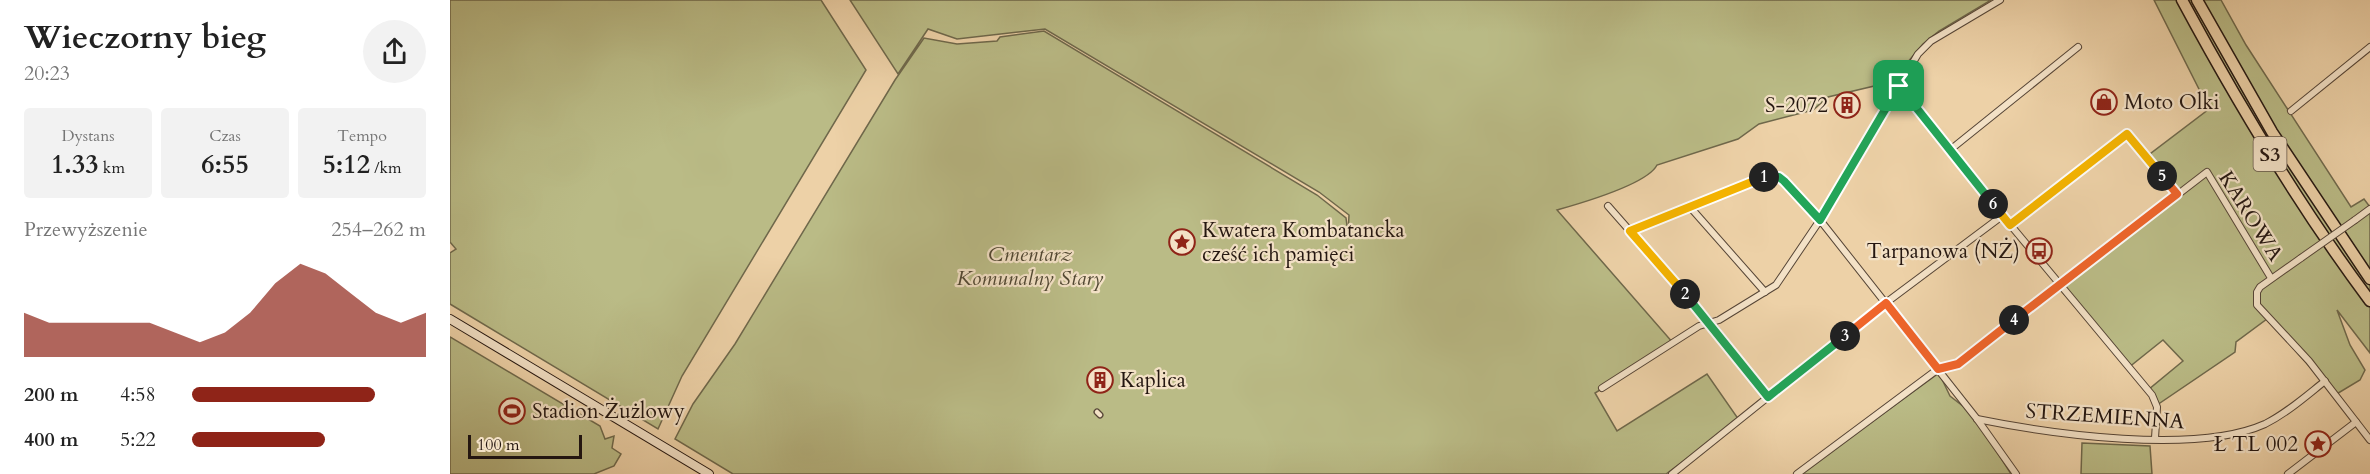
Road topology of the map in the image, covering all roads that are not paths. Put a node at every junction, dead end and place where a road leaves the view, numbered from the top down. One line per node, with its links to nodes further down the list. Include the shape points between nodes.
1 (2000, 0): 6 (street, via 1931,41 1918,54)
2 (2182, 0): 21 (highway, S3, via 2271,156)
3 (2197, 0): 18 (highway, S3, via 2272,132)
4 (2078, 47): 8 (street)
5 (2370, 47): 7 (street)
6 (1899, 86): 8 (street); 14 (street)
7 (2291, 111)
8 (1950, 150): 13 (street)
9 (2177, 194): 15 (street, via 2127,134); 17 (street, KAROWA, via 2207,172); 19 (street)
10 (1608, 206): 16 (street)
11 (1690, 207): 14 (street, via 1772,176 1784,181); 16 (street); 20 (street)
12 (2370, 209): 17 (street, KAROWA, bridge)
13 (2002, 216): 15 (street); 22 (street)
14 (1820, 220): 20 (street, via 1784,276); 22 (street)
15 (2010, 225): 19 (street)
16 (1630, 231): 24 (street)
17 (2271, 278): 26 (street, KAROWA, via 2257,292 2257,305)
18 (2370, 279)
19 (2059, 285): 25 (street, via 1958,364); 31 (street, via 2152,395 2157,407)
20 (1766, 292): 24 (street)
21 (2370, 301)
22 (1886, 303): 25 (street); 28 (street)
23 (450, 319): 34 (main road)
24 (1710, 322): 27 (street); 28 (street)
25 (1938, 369): 29 (street); 35 (street)
26 (2325, 381): 30 (street, KAROWA); 31 (street, STRZEMIENNA, via 2286,411 2253,428 2206,438)
27 (1602, 388)
28 (1768, 397): 33 (street)
29 (1977, 419): 31 (street, STRZEMIENNA, via 2052,433); 36 (street)
30 (2356, 422): 32 (street, KAROWA); 37 (street)
31 (2155, 438)
32 (2370, 440)
33 (1673, 472)
34 (709, 474)
35 (1797, 474)
36 (2016, 474)
37 (2288, 474)

